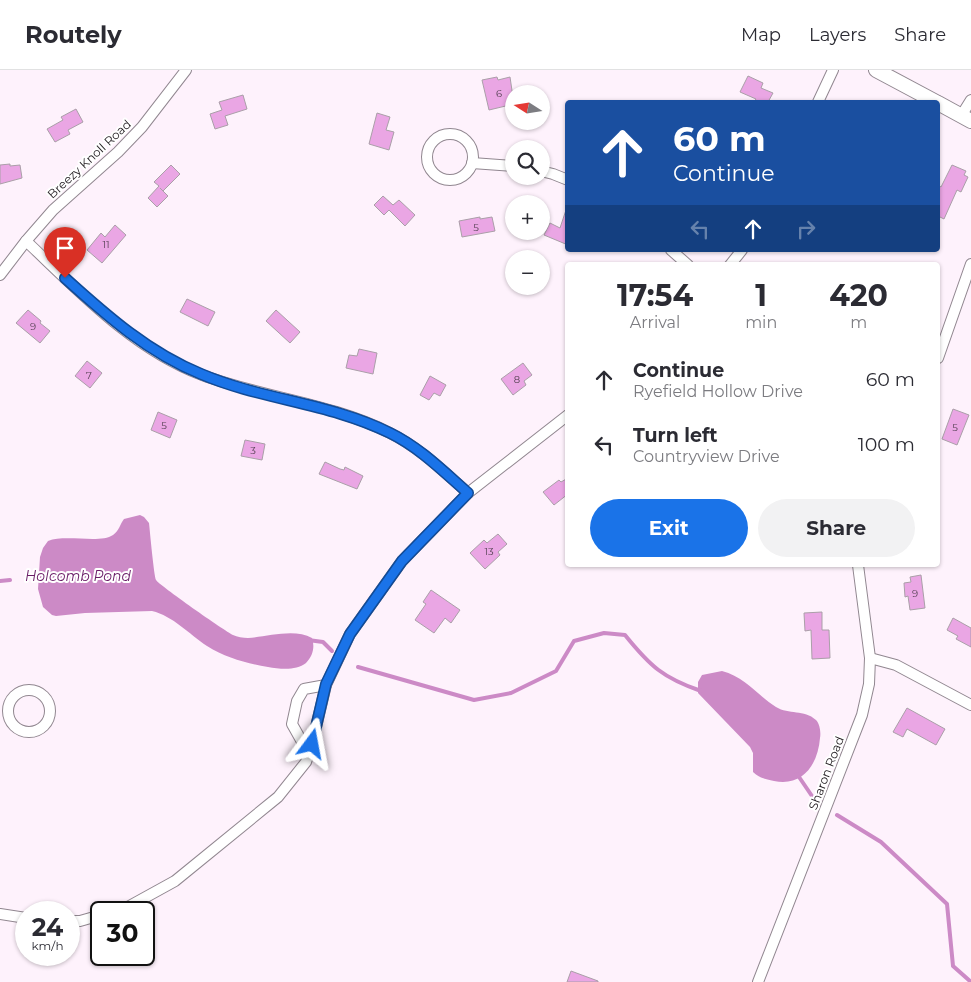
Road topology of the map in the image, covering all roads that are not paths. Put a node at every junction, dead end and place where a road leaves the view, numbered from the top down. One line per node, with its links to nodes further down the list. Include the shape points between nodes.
1 (186, 70): 13 (street, Breezy Knoll Road, via 136,133 53,210)
2 (833, 70): 4 (street)
3 (876, 70): 5 (street)
4 (819, 100)
5 (931, 100)
6 (971, 100): 8 (street)
7 (940, 105): 8 (street)
8 (966, 119)
9 (472, 163): 9 (street, via 461,177 444,180 430,168 428,150 435,140 448,134 456,135 467,143 473,156); 10 (street)
10 (505, 165)
11 (550, 173): 12 (street)
12 (565, 179)
13 (26, 241): 19 (street, Breezy Knoll Road); 22 (street, via 99,308 166,358 202,375 352,417 390,433 413,446)
14 (673, 252): 16 (street)
15 (740, 252): 17 (street)
16 (685, 262)
17 (732, 262)
18 (971, 264): 20 (street)
19 (0, 275)
20 (940, 352)
21 (565, 417): 22 (street)
22 (468, 493): 25 (street, via 402,561 350,634)
23 (858, 567): 24 (street, Sharon Road)
24 (870, 658): 26 (street, via 896,665); 32 (street, Sharon Road, via 869,684 862,715)
25 (326, 684): 28 (street); 28 (street, via 304,689 297,701 292,724 301,740)
26 (971, 705)
27 (4, 716): 27 (street, via 19,731 33,733 49,720 50,706 42,694 21,691 10,700)
28 (312, 744): 29 (street, via 306,762 278,797 174,881)
29 (138, 901)
30 (0, 914): 31 (street)
31 (15, 916)
32 (758, 982)

